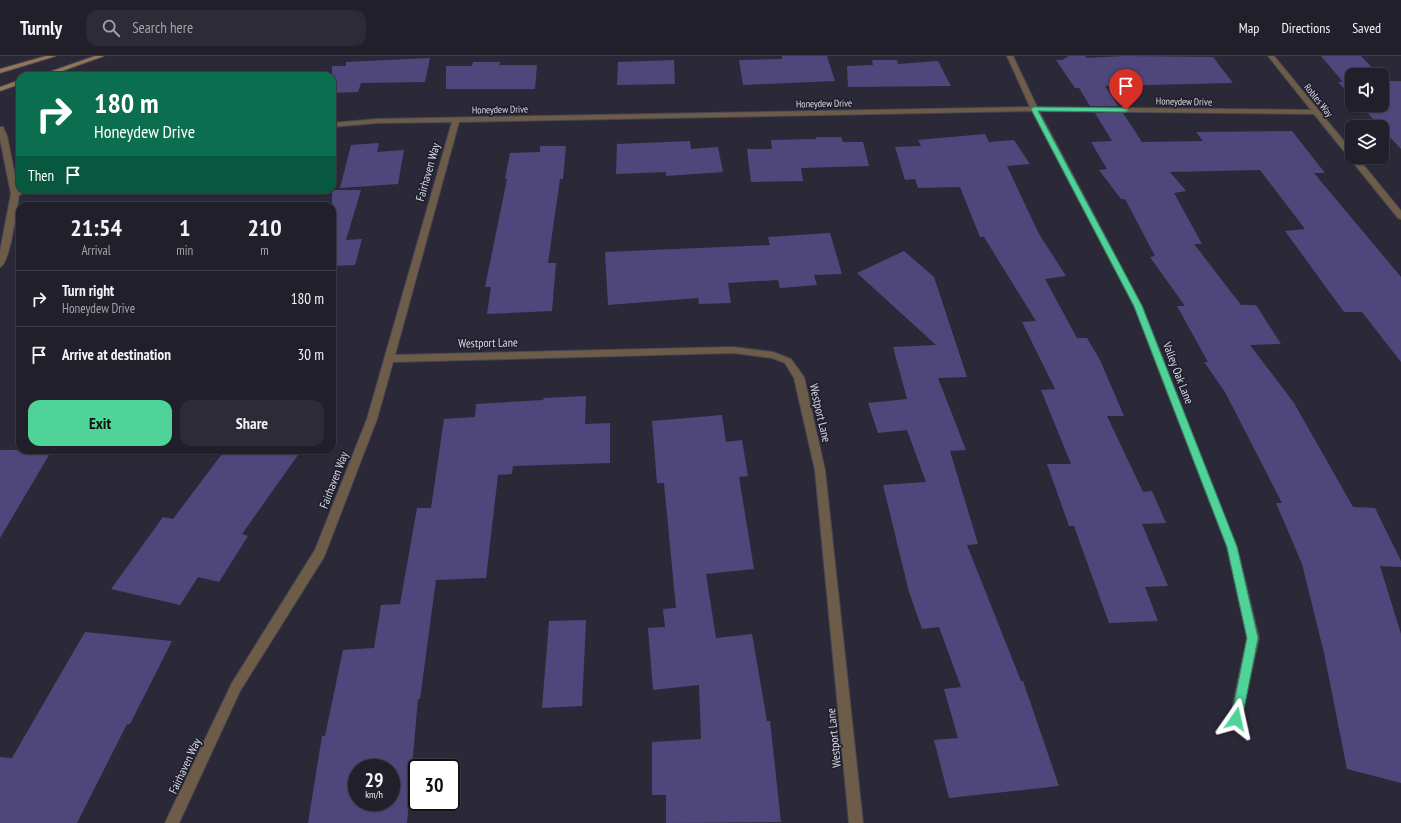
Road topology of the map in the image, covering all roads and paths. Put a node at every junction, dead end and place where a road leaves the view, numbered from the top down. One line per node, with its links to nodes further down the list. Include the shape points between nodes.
1 (53, 56): 5 (main road)
2 (101, 56): 6 (main road)
3 (1010, 56): 9 (street, Valley Oak Lane)
4 (1271, 56): 10 (street, Robles Way)
5 (0, 71)
6 (53, 72)
7 (16, 83): 8 (main road)
8 (0, 89)
9 (1034, 109): 10 (street, Honeydew Drive); 11 (street, Honeydew Drive); 20 (street, Valley Oak Lane, via 1138,306 1232,547 1253,638)
10 (1316, 112): 14 (street, Robles Way)
11 (456, 120): 12 (street, Honeydew Drive, via 377,121); 19 (street, Fairhaven Way)
12 (336, 125)
13 (0, 129): 16 (street)
14 (1345, 147)
15 (1359, 164): 17 (street, Robles Way)
16 (15, 194): 18 (street)
17 (1401, 216)
18 (0, 264)
19 (389, 359): 21 (street, Fairhaven Way, via 372,419 320,553 236,687); 22 (street, Westport Lane, via 734,350 773,355 788,361 799,377 820,470)
20 (1236, 719)
21 (172, 823)
22 (856, 823)

